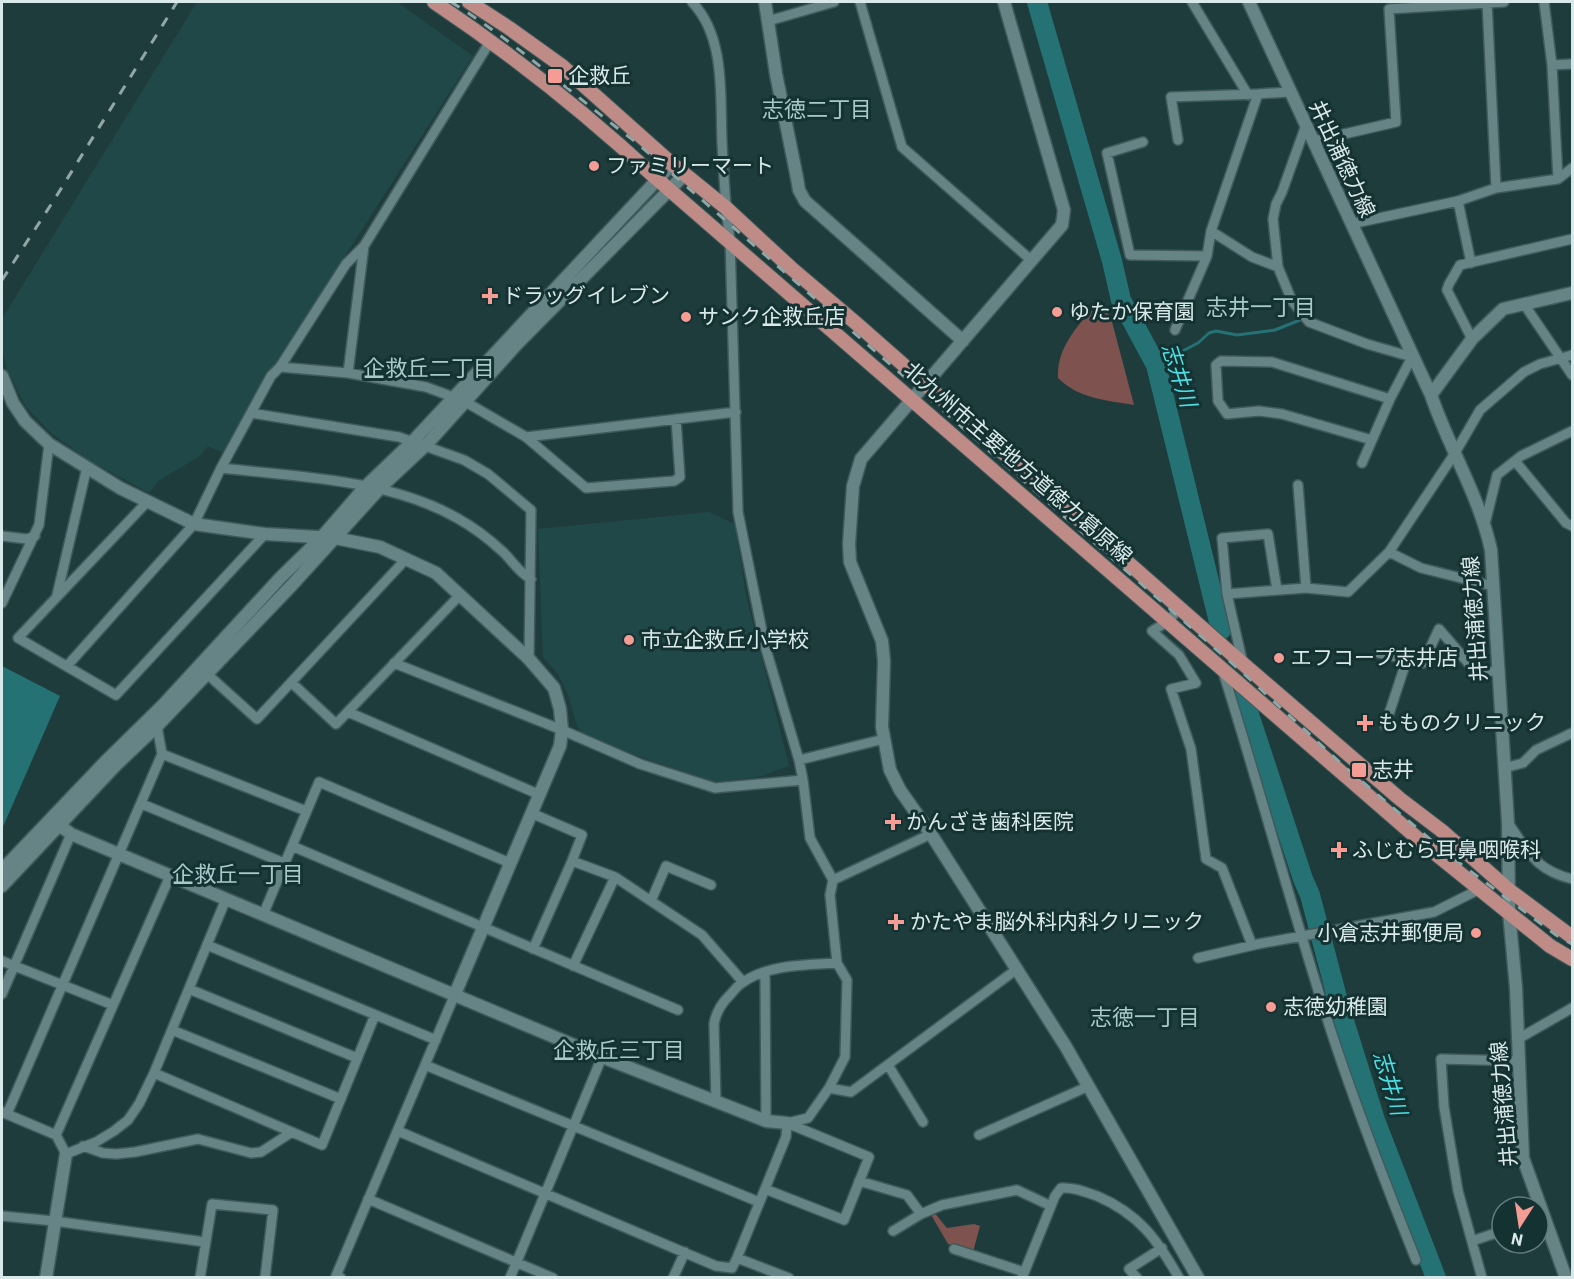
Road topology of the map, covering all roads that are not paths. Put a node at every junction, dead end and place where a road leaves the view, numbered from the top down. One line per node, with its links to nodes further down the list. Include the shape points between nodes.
1 (434, 2): 15 (main road, 北九州市主要地方道徳力葛原線)
2 (692, 2): 33 (street, via 704,15 716,49)
3 (765, 2): 14 (street)
4 (834, 2): 14 (street)
5 (860, 2): 40 (street, via 902,147)
6 (1004, 2): 40 (street, via 1065,210 1062,225)
7 (1192, 2): 20 (street)
8 (1249, 2): 18 (street, 井出浦徳力線)
9 (1487, 2): 10 (street); 13 (street); 30 (street)
10 (1504, 2)
11 (1544, 2): 17 (street)
12 (474, 3): 25 (main road, 北九州市主要地方道徳力葛原線, via 561,66)
13 (1424, 4): 23 (street, via 1389,9 1396,122)
14 (768, 21): 47 (street, via 797,178 805,201)
15 (491, 40): 28 (main road, 北九州市主要地方道徳力葛原線, via 602,128); 38 (street)
16 (1572, 64): 17 (street)
17 (1552, 65): 29 (street)
18 (1289, 92): 19 (street); 21 (street, 井出浦徳力線)
19 (1258, 94): 20 (street); 35 (street)
20 (1248, 95): 22 (street, via 1171,97)
21 (1306, 125): 23 (street, 井出浦徳力線); 42 (street, via 1273,219)
22 (1178, 140)
23 (1314, 141): 34 (street, 井出浦徳力線)
24 (1143, 142): 39 (street, via 1107,153 1131,255)
25 (672, 164): 27 (main road, 北九州市主要地方道徳力葛原線); 28 (street)
26 (1572, 168): 29 (street)
27 (684, 175): 31 (street); 33 (main road, 北九州市主要地方道徳力葛原線)
28 (657, 179): 31 (main road, 北九州市主要地方道徳力葛原線); 57 (street)
29 (1558, 179): 30 (street)
30 (1496, 188): 32 (street)
31 (671, 189): 37 (main road, 北九州市主要地方道徳力葛原線); 57 (street)
32 (1458, 201): 34 (street); 41 (street)
33 (725, 207): 37 (street); 55 (main road, 北九州市主要地方道徳力葛原線)
34 (1351, 224): 49 (street, 井出浦徳力線)
35 (1211, 231): 39 (street); 42 (street, via 1252,257)
36 (1572, 239): 41 (street)
37 (730, 240): 59 (main road, 北九州市主要地方道徳力葛原線); 60 (street)
38 (364, 246): 51 (street, via 346,264); 52 (street)
39 (1208, 256): 45 (street)
40 (1031, 260): 47 (street)
41 (1471, 263): 46 (street, via 1461,266 1447,290)
42 (1278, 267): 49 (street, via 1292,301 1309,322)
43 (1572, 293): 44 (street)
44 (1524, 304): 46 (street, via 1503,309); 50 (street)
45 (1175, 330)
46 (1472, 339): 56 (street)
47 (963, 341): 55 (street)
48 (1572, 355): 50 (street)
49 (1412, 357): 56 (street, 井出浦徳力線); 58 (street)
50 (1561, 358): 53 (street); 69 (street, via 1524,372 1480,410)
51 (280, 367): 52 (street); 61 (street)
52 (348, 373): 57 (street, via 426,387)
53 (1572, 375)
54 (2, 376): 67 (street, via 25,421)
55 (925, 384): 59 (street); 96 (main road, 北九州市主要地方道徳力葛原線)
56 (1431, 395): 69 (street, 井出浦徳力線)
57 (459, 399): 64 (street); 66 (street); 68 (street)
58 (1390, 399): 65 (street); 65 (street, via 1272,362 1221,361 1216,365 1218,401 1227,414 1282,414)
59 (913, 400): 97 (main road, 北九州市主要地方道徳力葛原線); 113 (street, via 861,459 853,486 850,562 882,640)
60 (736, 412): 62 (street); 115 (street, via 738,512 765,646)
61 (251, 413): 66 (street); 73 (street)
62 (676, 419): 64 (street); 64 (street, via 681,472 674,481 586,488)
63 (1572, 431): 70 (street)
64 (526, 437)
65 (1372, 440): 71 (street)
66 (412, 442): 68 (street); 75 (street)
67 (49, 444): 72 (street); 83 (street, via 39,525)
68 (424, 446): 76 (street); 88 (street, via 464,460 488,474 531,510)
69 (1455, 453): 79 (street, 井出浦徳力線); 86 (street)
70 (1515, 461): 79 (street, via 1497,475); 80 (street)
71 (1362, 464)
72 (87, 467): 77 (street); 94 (street)
73 (221, 468): 75 (street); 78 (street)
74 (1298, 485): 90 (street)
75 (366, 486): 76 (street); 84 (street)
76 (379, 490): 85 (street); 88 (street, via 432,505 457,518 479,532)
77 (147, 502): 78 (street); 94 (street)
78 (194, 524): 81 (street); 103 (street)
79 (1485, 524): 89 (street, 井出浦徳力線)
80 (1572, 526)
81 (264, 534): 84 (street); 103 (street, via 116,695)
82 (2, 536): 83 (street)
83 (34, 536): 95 (street)
84 (321, 538): 85 (street); 122 (street)
85 (335, 538): 87 (street, via 380,547); 106 (street)
86 (1389, 552): 89 (street, via 1421,568); 90 (street, via 1348,592)
87 (406, 559): 93 (street, via 436,573); 107 (street)
88 (531, 579): 99 (street)
89 (1493, 586): 105 (street, 井出浦徳力線)
90 (1306, 588): 91 (street)
91 (1277, 590): 92 (street); 92 (street, via 1268,534 1222,538)
92 (1227, 594): 102 (street)
93 (460, 595): 99 (street); 101 (street)
94 (56, 597): 103 (street, via 18,638)
95 (2, 603)
96 (1180, 608): 97 (street); 102 (main road, 北九州市主要地方道徳力葛原線)
97 (1167, 622): 104 (main road, 北九州市主要地方道徳力葛原線); 148 (street, via 1152,631 1179,655 1196,683 1171,689 1191,749 1206,859 1222,868)
98 (1379, 653): 100 (street)
99 (529, 659): 111 (street, via 554,688)
100 (1407, 659): 105 (street, via 1423,663 1439,629 1476,672); 110 (street)
101 (394, 663): 108 (street); 111 (street)
102 (1244, 664): 139 (main road, 北九州市主要地方道徳力葛原線)
103 (68, 666)
104 (1221, 666): 138 (main road, 北九州市主要地方道徳力葛原線); 145 (street)
105 (1498, 671): 116 (street, 井出浦徳力線)
106 (206, 673): 107 (street, via 257,719); 109 (street)
107 (292, 683): 108 (street, via 336,724)
108 (348, 712): 118 (street)
109 (157, 726): 114 (street); 122 (street)
110 (1385, 726)
111 (562, 729): 117 (street, via 640,764 716,788); 118 (street, via 560,746)
112 (1572, 733): 116 (street, via 1536,750 1523,763)
113 (884, 739): 115 (street); 125 (street, via 890,770)
114 (162, 754): 119 (street); 120 (street)
115 (799, 760): 117 (street)
116 (1504, 768): 123 (street, 井出浦徳力線)
117 (803, 780): 135 (street, via 810,838)
118 (538, 794): 121 (street)
119 (142, 804): 127 (street); 129 (street)
120 (306, 811): 126 (street); 130 (street, via 319,782)
121 (531, 813): 128 (street, via 582,835); 130 (street)
122 (55, 822): 124 (street); 131 (street); 137 (street)
123 (1508, 823): 134 (street, via 1534,862); 139 (street, 井出浦徳力線)
124 (71, 834): 127 (street); 154 (street)
125 (931, 834): 135 (street); 156 (street)
126 (292, 846): 129 (street); 144 (street)
127 (119, 854): 132 (street); 159 (street)
128 (572, 861): 133 (street); 149 (street)
129 (284, 863): 143 (street)
130 (510, 863): 144 (street)
131 (2, 870)
132 (170, 876): 140 (street); 163 (street)
133 (615, 877): 141 (street); 155 (street)
134 (1572, 879)
135 (833, 880): 153 (street, via 830,895)
136 (711, 885): 141 (street, via 666,866)
137 (2, 886)
138 (1480, 889): 142 (main road, 北九州市主要地方道徳力葛原線); 145 (street, via 1434,912)
139 (1509, 890): 142 (street, 井出浦徳力線); 146 (main road, 北九州市主要地方道徳力葛原線)
140 (226, 899): 143 (street); 147 (street)
141 (651, 901): 158 (street, via 702,935)
142 (1509, 912): 151 (main road, 北九州市主要地方道徳力葛原線); 168 (street, 井出浦徳力線)
143 (263, 915): 162 (street)
144 (483, 928): 149 (street); 162 (street)
145 (1302, 935): 148 (street); 210 (street, via 1332,1034)
146 (1572, 937)
147 (207, 945): 160 (street); 166 (street)
148 (1252, 945): 150 (street)
149 (533, 949): 155 (street)
150 (1198, 958)
151 (1572, 959)
152 (2, 961): 154 (street)
153 (837, 963): 157 (street); 177 (street, via 847,980 845,1057)
154 (14, 966): 159 (street); 161 (street)
155 (573, 966): 165 (street)
156 (1017, 969): 174 (street); 176 (street)
157 (765, 972): 158 (street); 181 (street)
158 (743, 982): 179 (street, via 715,1017)
159 (62, 985): 163 (street); 180 (street)
160 (189, 989): 167 (street); 171 (street)
161 (2, 994)
162 (455, 994): 169 (street); 170 (street)
163 (113, 1005): 187 (street)
164 (1572, 1008): 168 (street)
165 (678, 1010)
166 (375, 1014): 169 (street); 171 (street)
167 (172, 1030): 175 (street); 178 (street)
168 (1518, 1039): 172 (street, 井出浦徳力線)
169 (436, 1040): 173 (street)
170 (602, 1057): 179 (street); 184 (street)
171 (357, 1058): 178 (street)
172 (1519, 1061): 194 (street, 井出浦徳力線, via 1523,1158); 204 (street, via 1441,1059 1444,1107 1458,1191)
173 (425, 1065): 184 (street); 185 (street)
174 (888, 1065): 177 (street, via 851,1092); 182 (street)
175 (154, 1073): 186 (street); 189 (street, via 128,1120 96,1142)
176 (1089, 1086): 188 (street); 223 (street)
177 (829, 1088): 183 (street, via 808,1118)
178 (341, 1099): 186 (street, via 321,1145)
179 (716, 1102): 181 (street)
180 (4, 1113): 187 (street)
181 (766, 1121): 183 (street)
182 (923, 1122)
183 (787, 1123): 191 (street, via 869,1157); 192 (street, via 786,1137)
184 (573, 1126): 193 (street); 196 (street)
185 (398, 1131): 193 (street); 195 (street)
186 (292, 1132): 189 (street, via 261,1152 251,1153 198,1139 116,1154)
187 (56, 1135): 190 (street)
188 (979, 1135)
189 (83, 1146): 190 (street)
190 (66, 1154): 200 (street)
191 (860, 1181): 192 (street, via 844,1220); 198 (street, via 907,1195)
192 (765, 1189): 196 (street)
193 (545, 1193): 208 (street); 211 (street)
194 (1534, 1195)
195 (368, 1199): 211 (street); 216 (street, via 336,1276)
196 (759, 1202): 209 (street)
197 (1051, 1206): 198 (street, via 1017,1190 942,1205); 206 (street, via 1061,1188 1090,1194 1117,1205 1140,1221); 212 (street)
198 (921, 1214): 201 (street)
199 (2, 1216): 200 (street)
200 (54, 1221): 205 (street); 213 (street)
201 (893, 1231)
202 (1490, 1235): 204 (street)
203 (1550, 1240): 225 (street, 井出浦徳力線)
204 (1472, 1241): 224 (street)
205 (205, 1242): 214 (street); 215 (street, via 212,1204 273,1210)
206 (1162, 1248): 221 (street, via 1128,1269); 222 (street)
207 (954, 1249): 212 (street)
208 (685, 1252): 209 (street, via 729,1269); 219 (street)
209 (737, 1258): 220 (street)
210 (1416, 1260)
211 (516, 1262): 217 (street); 218 (street)
212 (1023, 1275)
213 (46, 1278)
214 (200, 1278)
215 (265, 1278)
216 (341, 1278)
217 (510, 1278)
218 (553, 1278)
219 (673, 1278)
220 (789, 1278)
221 (1137, 1278)
222 (1179, 1278)
223 (1198, 1278)
224 (1482, 1278)
225 (1566, 1278)

